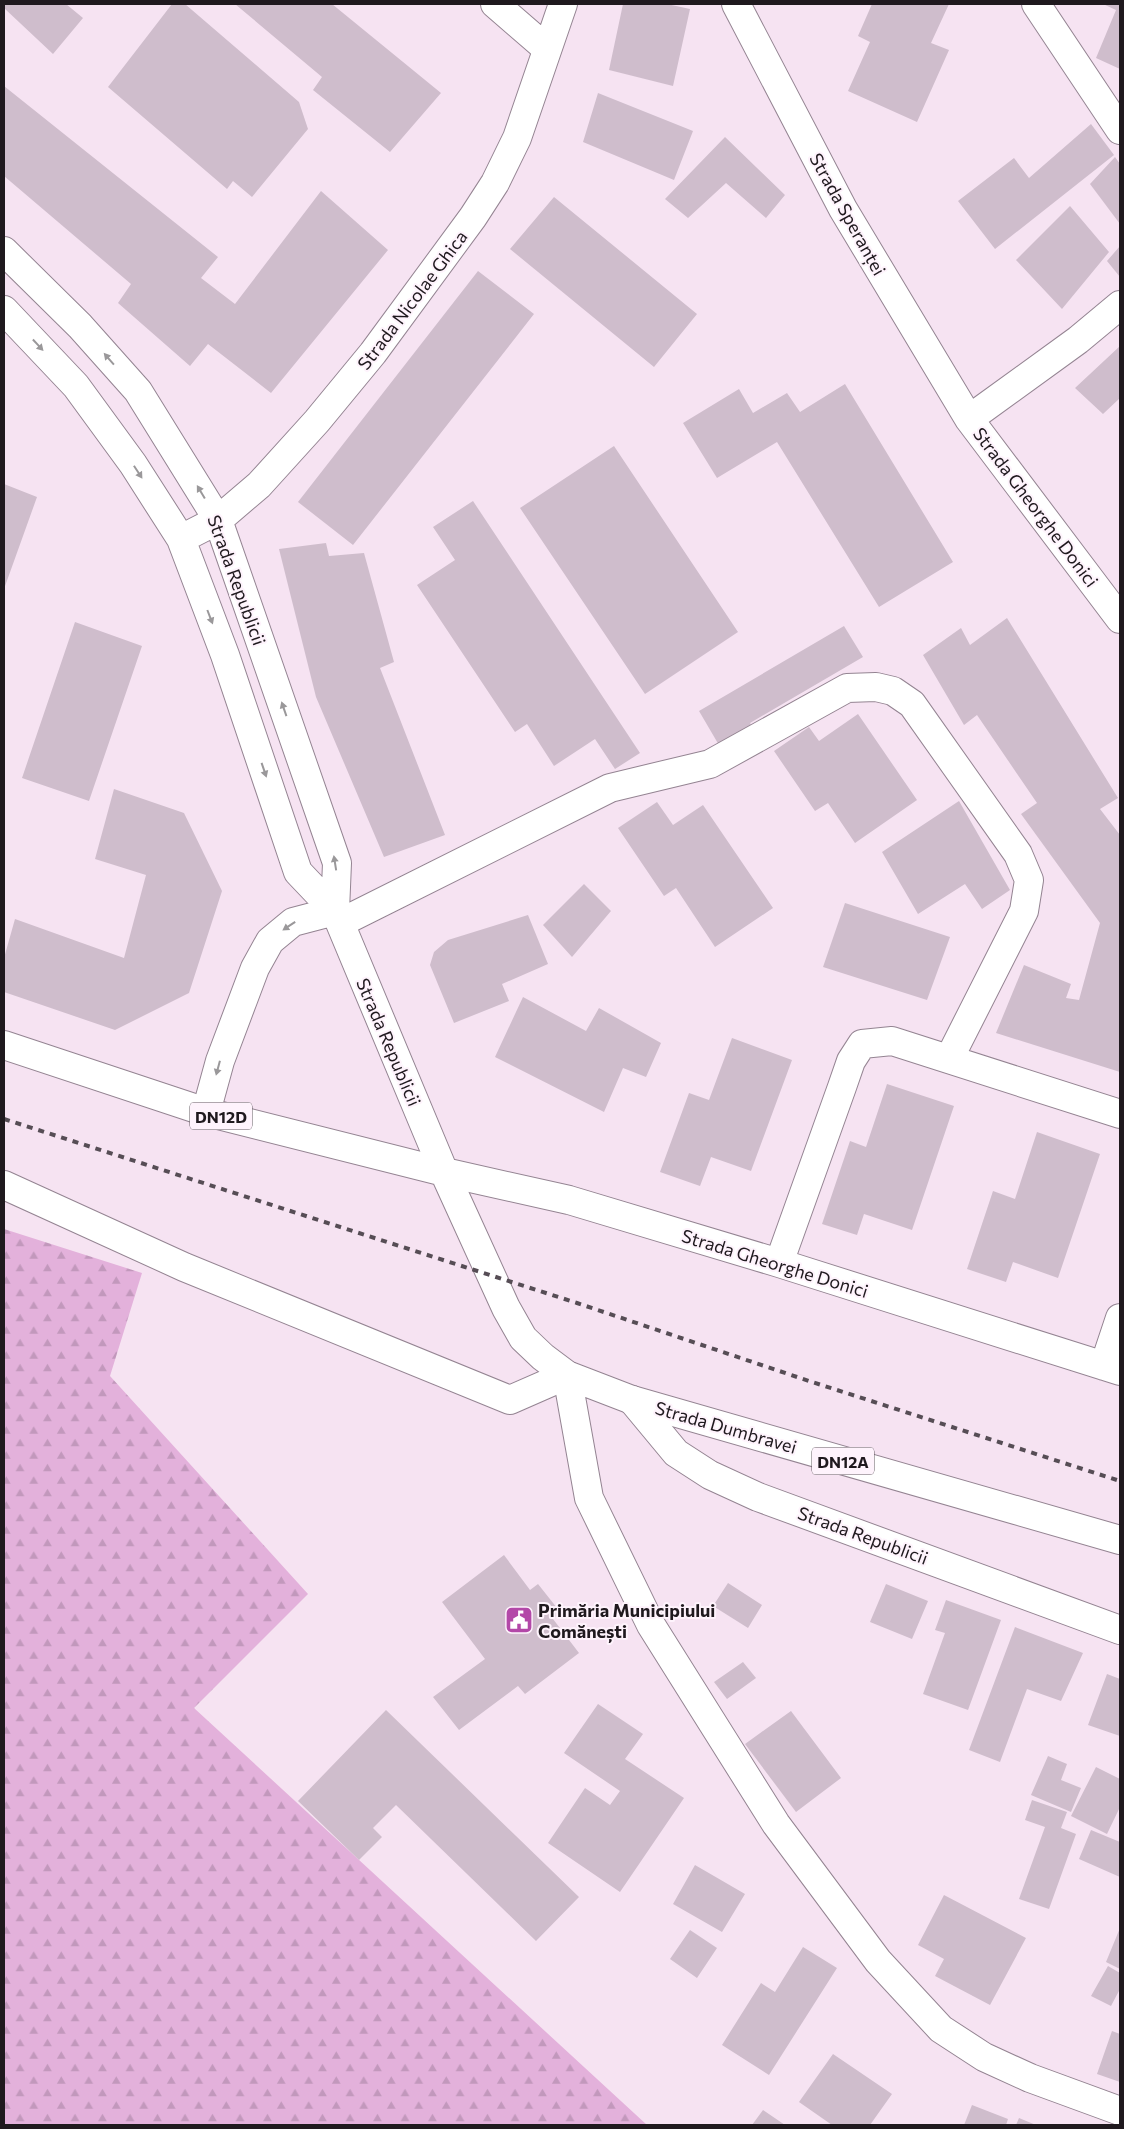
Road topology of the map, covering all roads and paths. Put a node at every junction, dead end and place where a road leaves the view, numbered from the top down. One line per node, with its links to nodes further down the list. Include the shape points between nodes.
1 (495, 4): 5 (street)
2 (563, 4): 5 (street, Strada Nicolae Ghica)
3 (736, 4): 10 (street, Strada Speranței, via 843,209)
4 (1036, 4): 6 (street)
5 (547, 49): 11 (street, Strada Nicolae Ghica, via 517,138 474,217 373,353 317,421 259,485)
6 (1120, 130)
7 (4, 251): 11 (street, Strada Republicii / DN12A, one-way to 7, via 138,392 80,326)
8 (1120, 305): 10 (street, via 1078,340)
9 (4, 310): 12 (street, Strada Republicii / DN12A, one-way to 12, via 76,386)
10 (969, 419): 13 (street, Strada Gheorghe Donici)
11 (218, 520): 12 (street, Strada Nicolae Ghica); 14 (street, Strada Republicii / DN12A, one-way to 11, via 337,862)
12 (182, 539): 14 (street, Strada Republicii / DN12A, one-way to 14, via 298,872)
13 (1120, 619)
14 (338, 917): 16 (street, via 610,788 710,764 847,688 876,687 893,691 912,704 1018,854 1030,880 1024,911); 17 (street, one-way to 17, via 293,922 270,941 256,968 220,1061); 19 (street, Strada Republicii / DN12A)
15 (4, 1045): 17 (street, DN12D)
16 (949, 1059): 18 (street); 21 (street, via 892,1041 862,1044 851,1061)
17 (206, 1112): 19 (street, DN12D)
18 (1120, 1114)
19 (444, 1172): 21 (street, Strada Gheorghe Donici, via 569,1200); 24 (street, Strada Dumbravei / DN12A, via 523,1338)
20 (4, 1185): 24 (street, via 184,1267 510,1400)
21 (779, 1263): 23 (street, Strada Gheorghe Donici)
22 (1120, 1318): 23 (street, Strada Gheorghe Donici)
23 (1112, 1369)
24 (567, 1375): 25 (street, Strada Dumbravei / DN12A); 28 (street, via 589,1498 651,1625 776,1824 878,1962 941,2029 984,2057 1030,2078)
25 (632, 1400): 26 (street, Strada Dumbravei / DN12A); 27 (street, Strada Republicii, via 676,1453 710,1475 758,1497)
26 (1120, 1540)
27 (1120, 1630)
28 (1120, 2110)

